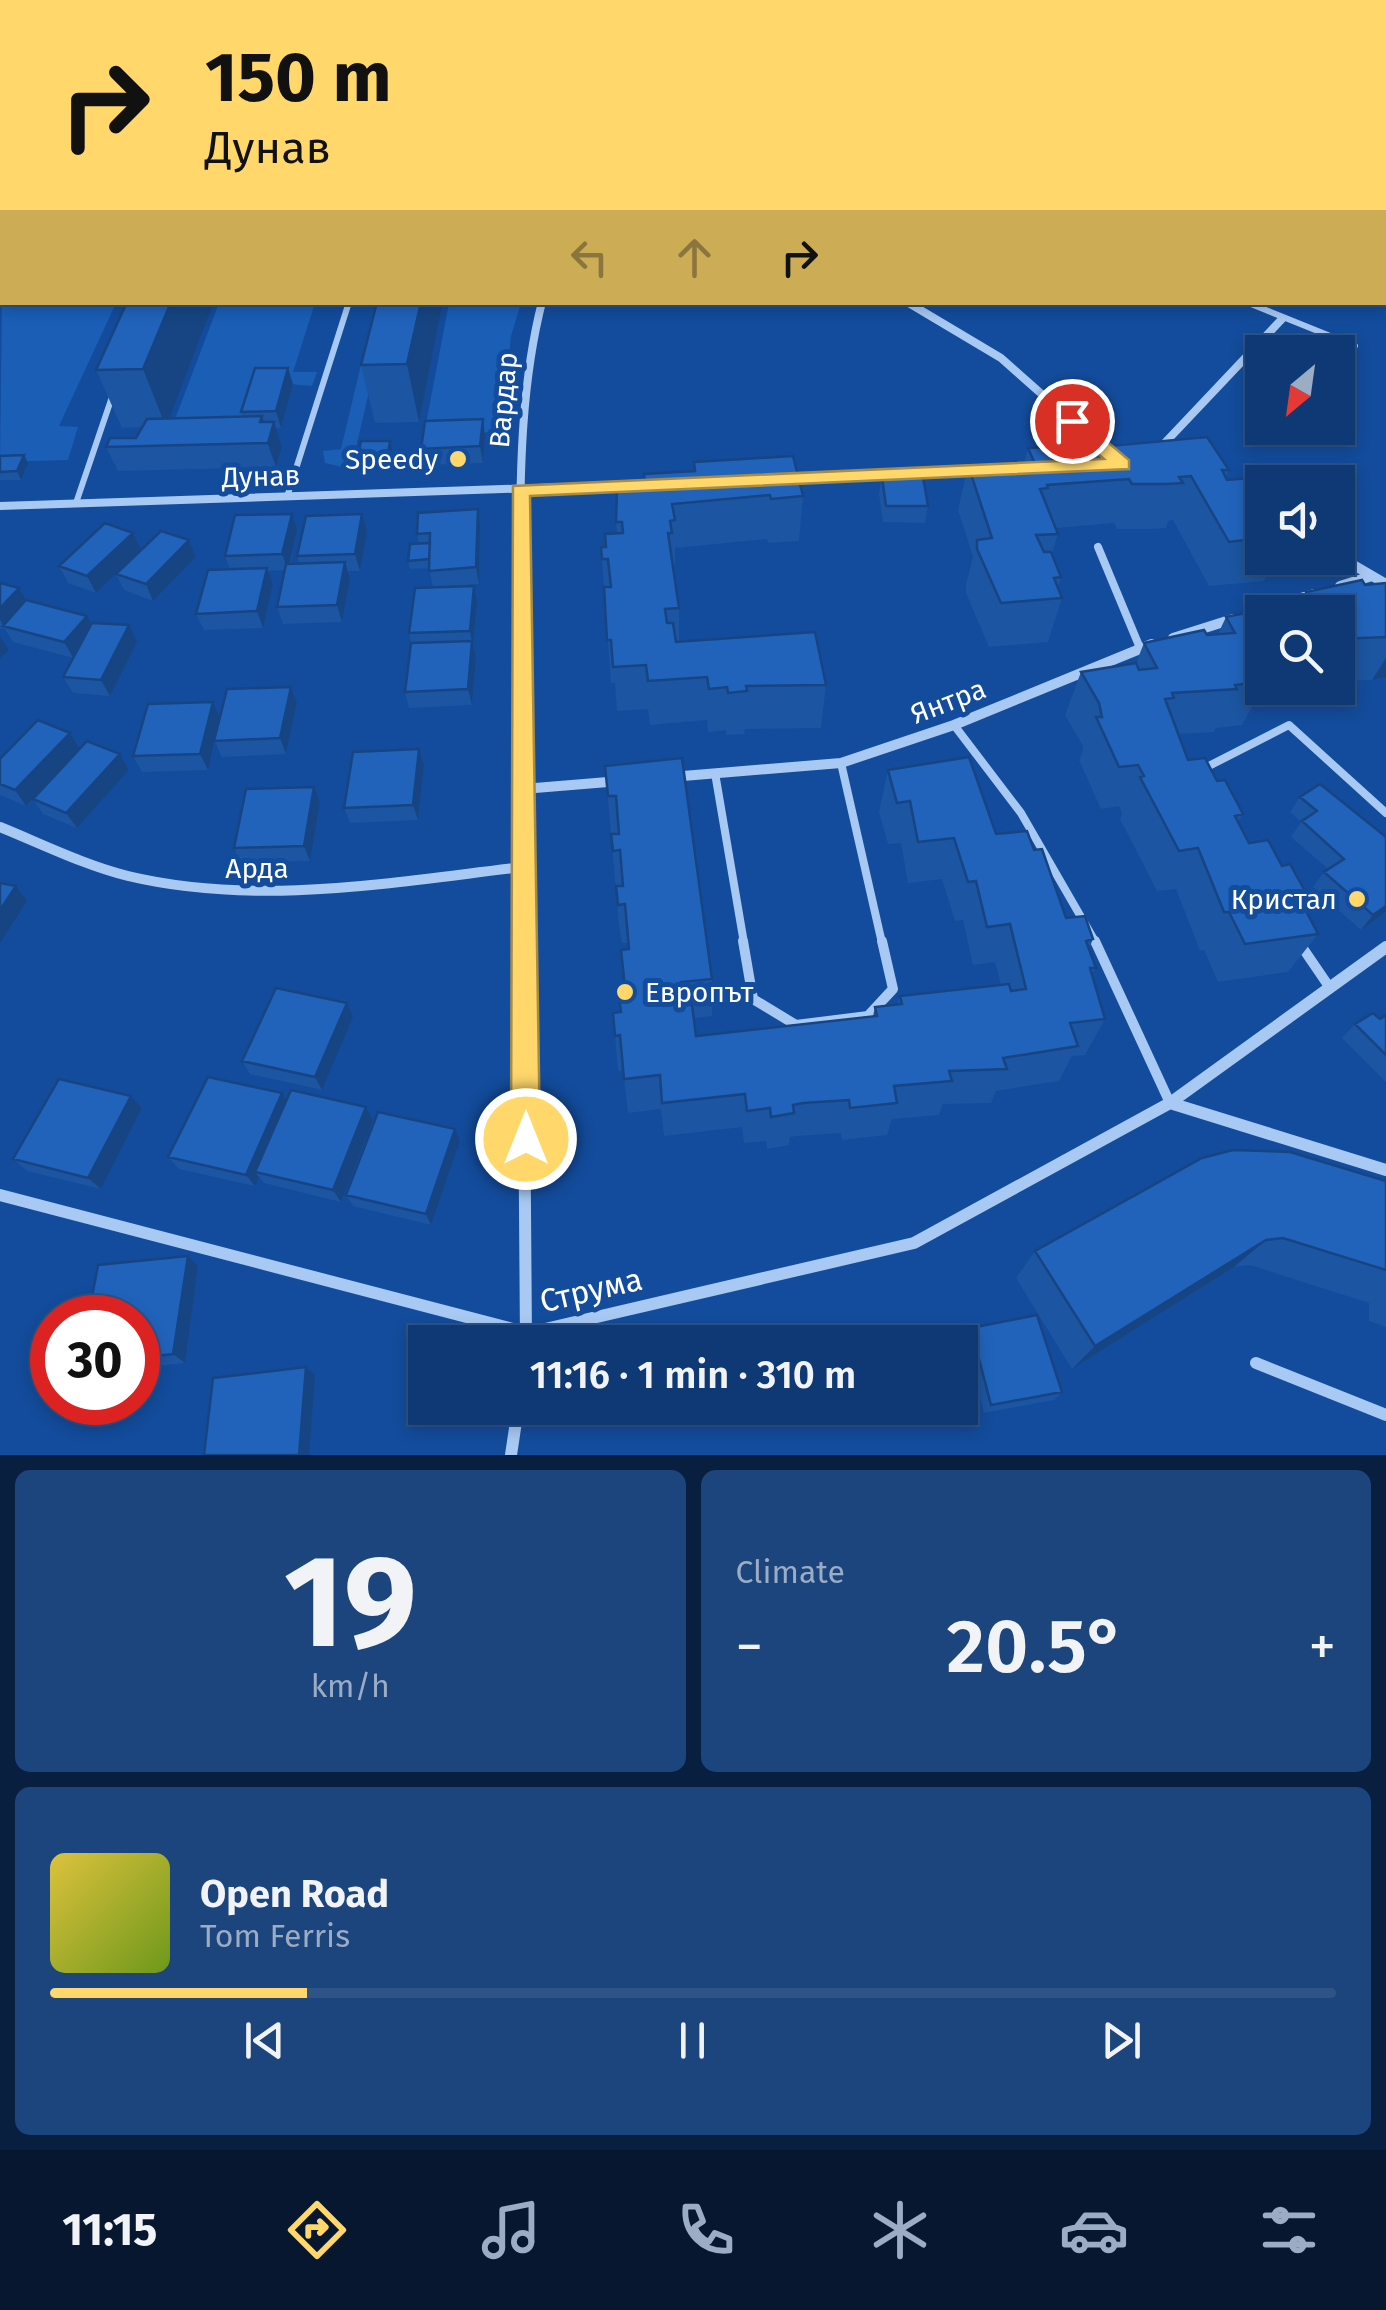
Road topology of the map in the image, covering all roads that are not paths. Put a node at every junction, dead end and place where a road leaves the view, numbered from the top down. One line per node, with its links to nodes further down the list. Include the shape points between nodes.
1 (348, 305): 14 (lane)
2 (541, 305): 13 (street, Вардар)
3 (911, 305): 8 (street, via 1001,358)
4 (1252, 305): 5 (lane)
5 (1282, 319): 6 (lane); 9 (street)
6 (1325, 335)
7 (119, 376): 15 (lane)
8 (1110, 454)
9 (1149, 459)
10 (986, 470): 11 (street)
11 (772, 480)
12 (676, 484): 13 (street, Дунав)
13 (520, 490): 14 (street, Дунав); 28 (street, Вардар)
14 (287, 497): 15 (street, Дунав)
15 (76, 503): 16 (street, Дунав)
16 (0, 506)
17 (1098, 547): 21 (lane)
18 (1355, 566): 19 (street)
19 (1372, 576): 20 (street); 21 (street, Янтра)
20 (1386, 584)
21 (1140, 648): 22 (street, Янтра)
22 (954, 724): 23 (street, Янтра); 35 (lane, via 1026,818 1095,934)
23 (841, 763): 24 (street, Янтра); 24 (lane, via 893,989 868,1016 796,1025 753,999)
24 (715, 774): 25 (street, Янтра)
25 (657, 778)
26 (1190, 778): 29 (lane, via 1289,725)
27 (638, 780): 28 (street)
28 (523, 789): 31 (street, Вардар)
29 (1386, 813)
30 (0, 827): 31 (street, Арда, via 127,876 210,891 297,891)
31 (524, 867): 39 (street, Вардар)
32 (1298, 941): 34 (lane)
33 (1386, 947): 34 (street, Струма)
34 (1330, 988): 35 (street, Струма)
35 (1170, 1103): 36 (street); 40 (street, Струма, via 914,1244)
36 (1386, 1170)
37 (0, 1195): 38 (street, Струма)
38 (479, 1325)
39 (527, 1325)
40 (581, 1325)
41 (1256, 1363): 42 (street)
42 (1386, 1415)
43 (515, 1425): 44 (street)
44 (511, 1455)

